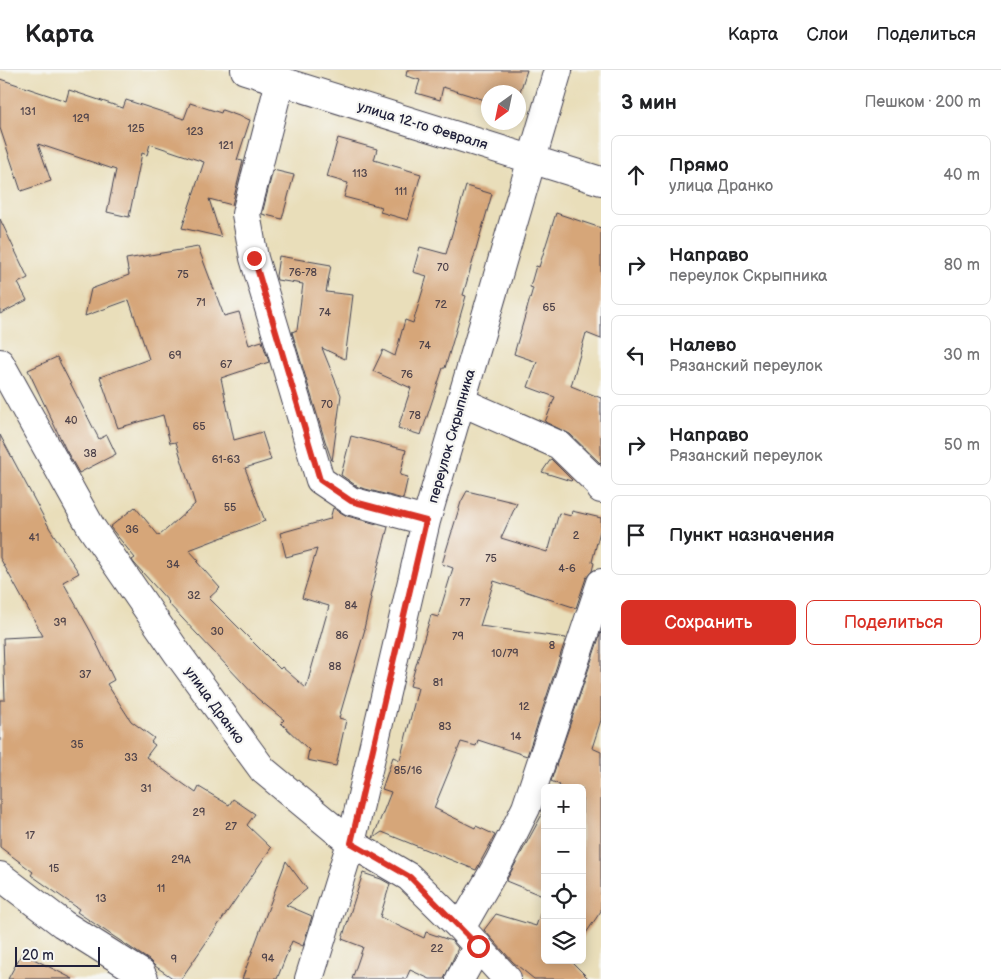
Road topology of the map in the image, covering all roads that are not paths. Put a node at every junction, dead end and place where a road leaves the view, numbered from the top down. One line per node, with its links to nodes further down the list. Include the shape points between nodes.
1 (245, 70): 3 (street, улица 12-го Февраля)
2 (558, 70): 4 (street, переулок Скрыпника)
3 (280, 81): 4 (street, улица 12-го Февраля); 9 (street, via 246,214 254,258 320,480 351,501)
4 (532, 159): 5 (street, улица 12-го Февраля); 7 (street, переулок Скрыпника)
5 (601, 181)
6 (0, 363): 11 (street, улица Дранко, via 91,527 178,654 263,770)
7 (462, 402): 8 (street, via 559,445); 9 (street, переулок Скрыпника)
8 (601, 489)
9 (426, 521): 11 (street, переулок Скрыпника)
10 (601, 583): 13 (street, via 526,808 499,862)
11 (351, 843): 13 (street, улица Дранко, via 410,877); 15 (street, переулок Скрыпника)
12 (0, 876): 14 (street, via 63,924 141,973)
13 (470, 937): 16 (street); 17 (street, улица Дранко)
14 (144, 979)
15 (309, 979)
16 (460, 979)
17 (508, 979)

